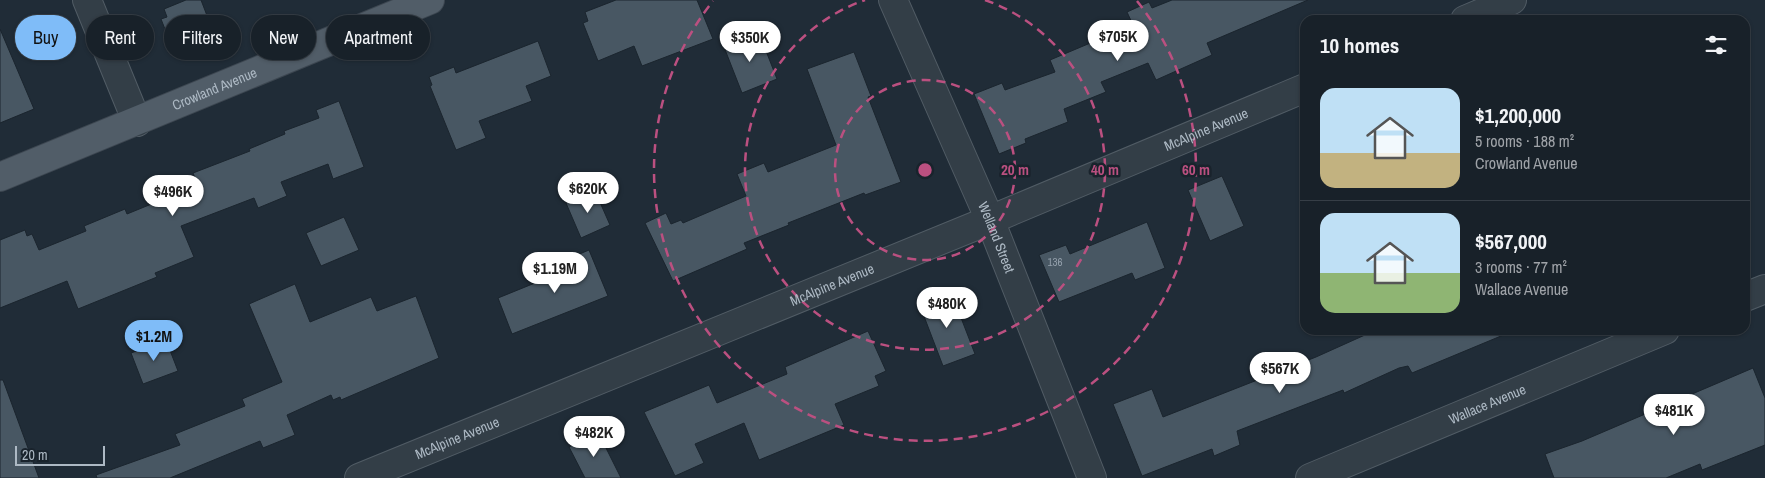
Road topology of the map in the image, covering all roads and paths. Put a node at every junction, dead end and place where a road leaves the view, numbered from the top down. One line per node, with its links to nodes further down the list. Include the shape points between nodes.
1 (87, 0): 7 (street)
2 (430, 0): 7 (main road, Crowland Avenue)
3 (893, 0): 9 (street, Welland Street)
4 (1512, 0): 5 (street)
5 (1477, 15)
6 (1300, 90): 9 (street, McAlpine Avenue)
7 (137, 122): 8 (main road, Crowland Avenue)
8 (0, 177)
9 (990, 220): 13 (street, McAlpine Avenue); 14 (street, Welland Street)
10 (1765, 288): 11 (street)
11 (1750, 295)
12 (1653, 335): 15 (street, Wallace Avenue)
13 (359, 478)
14 (1092, 478)
15 (1310, 478)

